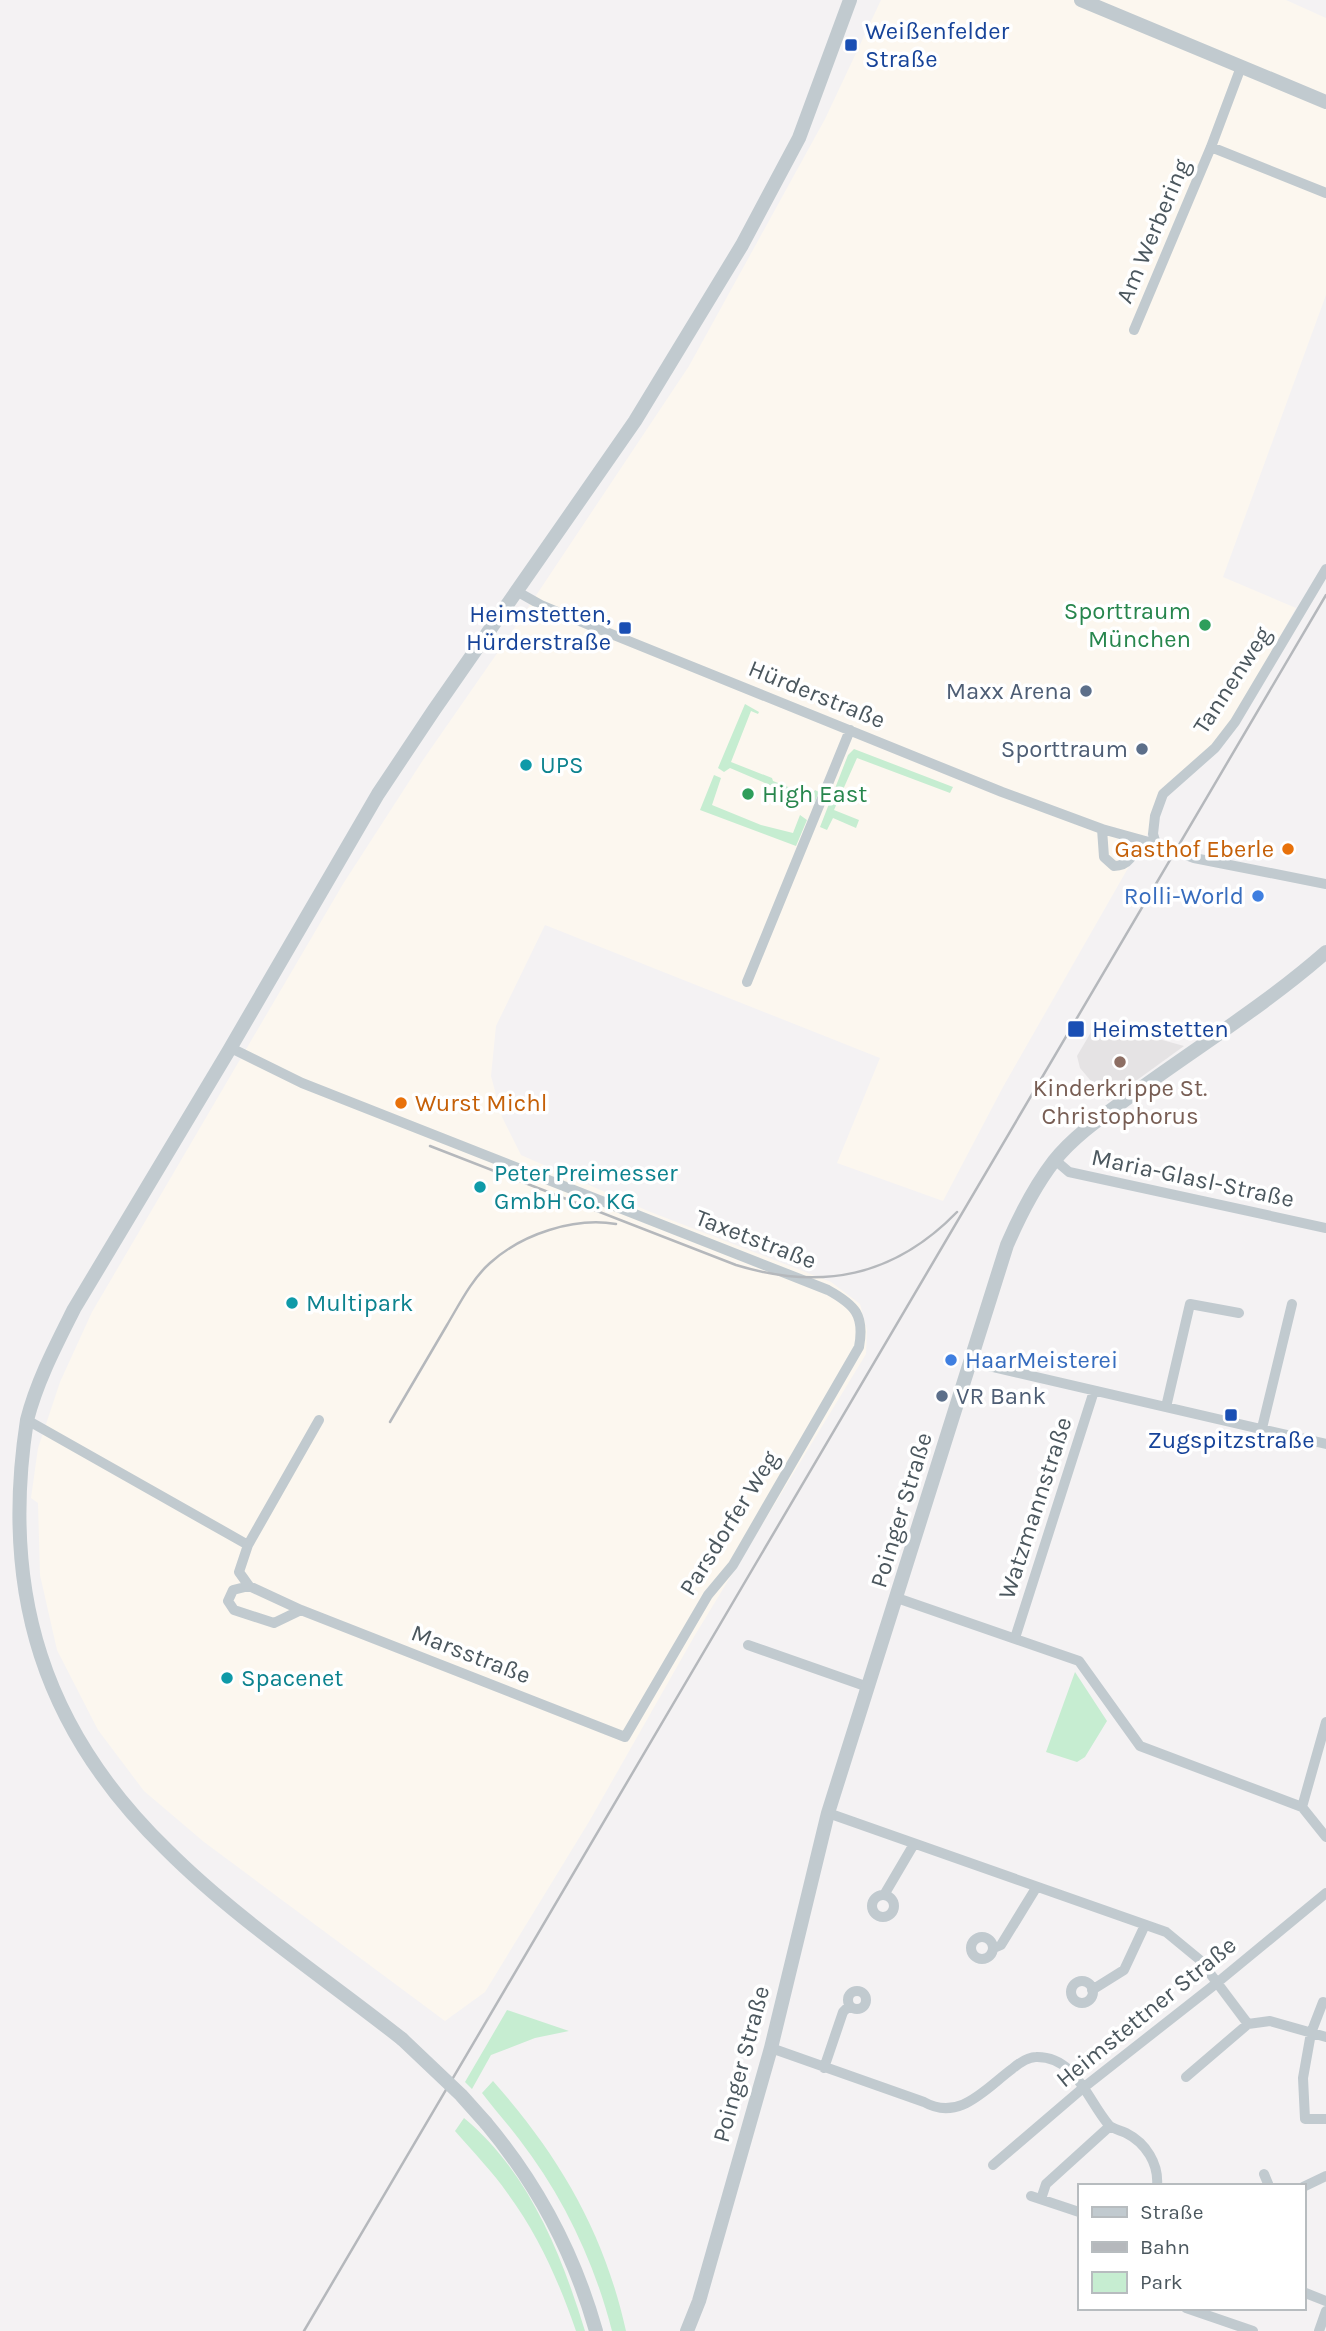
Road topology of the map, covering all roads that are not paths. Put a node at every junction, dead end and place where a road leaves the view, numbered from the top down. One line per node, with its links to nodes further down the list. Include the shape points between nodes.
1 (1080, 0): 3 (street)
2 (850, 1): 9 (street, via 799,138 742,245 635,421)
3 (1241, 67): 4 (street); 5 (street, Am Werbering)
4 (1326, 102)
5 (1210, 147): 6 (street, Am Werbering); 7 (street, Am Werbering)
6 (1326, 193)
7 (1133, 330)
8 (1326, 569): 13 (street, Tannenweg, via 1235,722 1215,748 1163,794 1155,816)
9 (518, 592): 10 (street, Hürderstraße); 17 (street, via 378,794)
10 (850, 730): 11 (street, Hürderstraße); 16 (street)
11 (1102, 829): 12 (street, Hürderstraße); 12 (street, via 1104,857 1114,866 1129,860)
12 (1139, 839): 13 (street, Hürderstraße)
13 (1156, 844): 14 (street, Hürderstraße, via 1229,867)
14 (1326, 884)
15 (1326, 953): 18 (street, Poinger Straße, via 1101,1118)
16 (747, 982)
17 (231, 1048): 22 (street, Taxetstraße, via 302,1083 828,1290 844,1299); 27 (street, via 75,1309 54,1349)
18 (1055, 1160): 19 (street, Maria-Glasl-Straße, via 1069,1172); 23 (street, Poinger Straße, via 1017,1223)
19 (1326, 1227)
20 (1292, 1304): 28 (street)
21 (1239, 1314): 25 (street, via 1191,1304)
22 (862, 1329): 38 (street, Parsdorfer Weg, via 859,1347 758,1522 733,1565 708,1595)
23 (971, 1362): 24 (street); 32 (street, Poinger Straße)
24 (1094, 1391): 25 (street); 34 (street, Watzmannstraße)
25 (1166, 1407): 28 (street)
26 (319, 1420): 30 (street)
27 (33, 1424): 30 (street); 72 (street, bridge, via 14,1496 17,1590 31,1650 69,1733 108,1787 168,1852 402,2039 486,2123 546,2207 575,2267)
28 (1262, 1428): 29 (street)
29 (1326, 1444)
30 (248, 1545): 31 (street, via 239,1572)
31 (249, 1586): 33 (street, Marsstraße); 33 (street, via 233,1590 228,1601 234,1610 274,1623)
32 (897, 1598): 34 (street); 36 (street, Poinger Straße)
33 (301, 1610): 38 (street, Marsstraße)
34 (1015, 1638): 39 (street, via 1079,1661 1140,1746)
35 (748, 1645): 36 (street)
36 (868, 1687): 40 (street, Poinger Straße)
37 (1326, 1722): 39 (street)
38 (625, 1737)
39 (1302, 1807): 41 (street)
40 (828, 1813): 42 (street); 55 (street, Poinger Straße)
41 (1326, 1837)
42 (914, 1844): 43 (street); 45 (street)
43 (1036, 1888): 46 (street); 47 (street, via 1001,1945)
44 (1326, 1893): 48 (street, Heimstettner Straße)
45 (884, 1895)
46 (1145, 1925): 48 (street, via 1179,1942); 49 (street, via 1124,1970)
47 (994, 1948)
48 (1218, 1982): 52 (street); 58 (street, Heimstettner Straße)
49 (1092, 1990)
50 (1326, 2003): 53 (street)
51 (849, 2006): 56 (street)
52 (1248, 2024): 53 (street, via 1270,2021); 57 (street)
53 (1311, 2033): 54 (street); 59 (street, via 1303,2078 1305,2119)
54 (1326, 2037)
55 (771, 2048): 56 (street); 73 (street, Poinger Straße)
56 (824, 2067): 58 (street, via 934,2108 952,2110 1035,2057 1073,2070)
57 (1186, 2077)
58 (1083, 2088): 60 (street); 61 (street, Heimstettner Straße)
59 (1326, 2119)
60 (1110, 2126): 64 (street, via 1143,2146 1155,2162); 67 (street, via 1036,2197)
61 (993, 2165)
62 (1264, 2174): 65 (street)
63 (1326, 2176): 66 (street)
64 (1157, 2184)
65 (1268, 2184)
66 (1305, 2186)
67 (1078, 2213)
68 (1305, 2293): 69 (street)
69 (1326, 2301)
70 (1192, 2310): 74 (street)
71 (1326, 2311): 75 (street)
72 (596, 2331)
73 (687, 2331)
74 (1254, 2331)
75 (1319, 2331)

